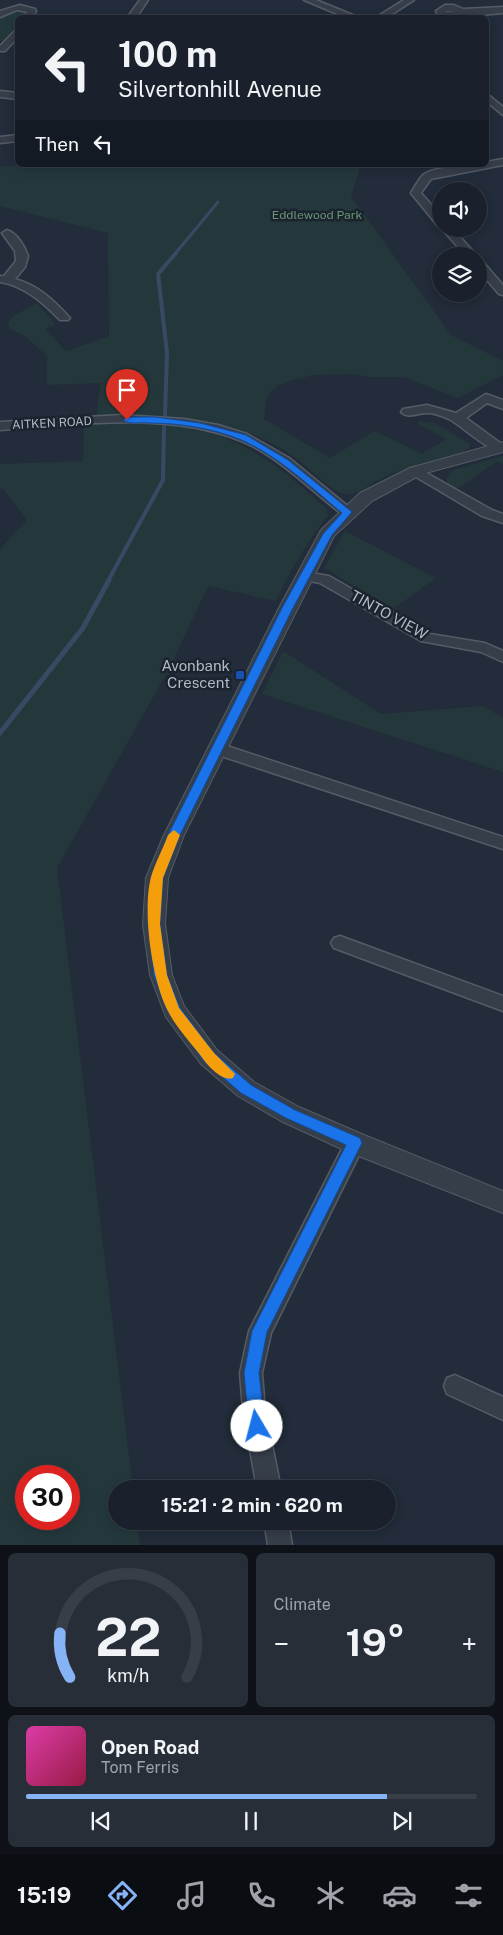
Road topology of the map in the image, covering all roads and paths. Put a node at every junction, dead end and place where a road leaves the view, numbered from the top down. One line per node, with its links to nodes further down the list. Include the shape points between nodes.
1 (144, 0): 9 (street)
2 (308, 0): 10 (street)
3 (410, 0): 11 (street)
4 (492, 0): 5 (street)
5 (502, 10): 6 (street)
6 (462, 12)
7 (0, 14): 8 (street, via 18,7 32,11)
8 (30, 15)
9 (133, 15)
10 (348, 15)
11 (392, 15)
12 (15, 34): 13 (street)
13 (4, 49)
14 (0, 94): 15 (street)
15 (15, 96)
16 (503, 96): 17 (street)
17 (489, 97)
18 (489, 99): 19 (street)
19 (503, 112)
20 (15, 138): 21 (street)
21 (0, 140)
22 (503, 162): 23 (street)
23 (489, 164)
24 (474, 167): 25 (street, via 428,177 416,193)
25 (432, 212)
26 (7, 233): 32 (street, via 22,251 24,259 18,271)
27 (454, 237): 28 (street)
28 (463, 247)
29 (487, 268): 30 (street)
30 (503, 270)
31 (487, 273): 33 (street)
32 (4, 279): 34 (street, via 39,294)
33 (503, 292)
34 (64, 318)
35 (503, 406): 37 (street, via 486,398)
36 (407, 412): 37 (street, via 429,409)
37 (457, 418): 39 (street)
38 (0, 426): 41 (street, AITKEN ROAD, via 155,420 200,426 243,437 266,450)
39 (501, 448): 40 (street)
40 (422, 470): 41 (street, via 366,497); 42 (street, via 487,513)
41 (348, 512): 43 (street, via 327,534)
42 (503, 519)
43 (305, 576): 44 (street, TINTO VIEW, via 324,579 426,638 485,648); 45 (street)
44 (503, 657)
45 (218, 749): 46 (street); 49 (street, via 174,835 157,878 154,924 161,975 174,1010 209,1057 246,1089 290,1114)
46 (503, 843)
47 (340, 943): 48 (street)
48 (503, 1004)
49 (355, 1143): 50 (street); 53 (street, via 260,1331 252,1373 253,1401)
50 (503, 1202)
51 (455, 1386): 52 (street)
52 (503, 1409)
53 (267, 1480)
54 (278, 1530): 55 (street)
55 (280, 1545)

